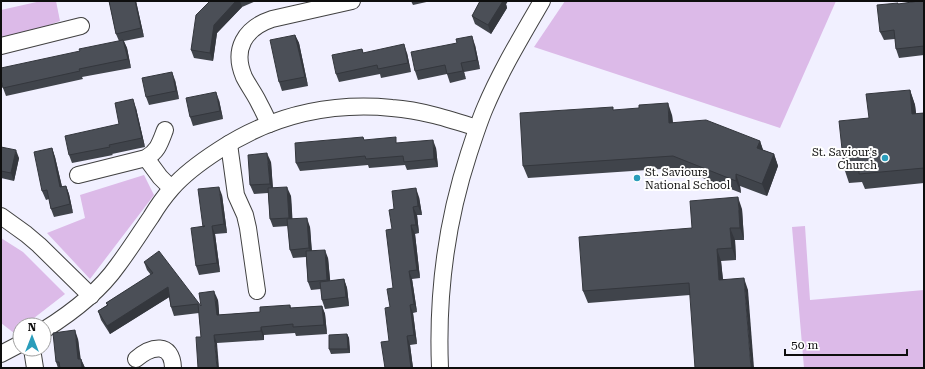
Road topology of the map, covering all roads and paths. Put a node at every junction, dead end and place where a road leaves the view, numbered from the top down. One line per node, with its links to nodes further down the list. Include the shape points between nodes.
1 (352, 1): 5 (street, via 272,19 256,26 246,36 240,49 242,71)
2 (542, 1): 6 (street, via 506,64)
3 (81, 26): 4 (street)
4 (1, 46)
5 (269, 124): 6 (street, via 312,112 357,106 408,110); 8 (street)
6 (477, 128): 22 (street, via 456,196 447,240 440,297)
7 (165, 130): 9 (street, via 153,154)
8 (229, 144): 11 (street, via 200,163); 13 (street, via 236,195 248,228)
9 (146, 158): 10 (street); 11 (street)
10 (78, 174)
11 (172, 188): 14 (street, via 118,266)
12 (1, 216): 14 (street, via 39,245)
13 (257, 291)
14 (91, 296): 15 (street)
15 (52, 325)
16 (12, 348): 17 (street)
17 (1, 354)
18 (33, 357): 20 (street)
19 (136, 359): 21 (street, via 154,349 165,350 173,359)
20 (35, 368)
21 (173, 368)
22 (440, 368)

